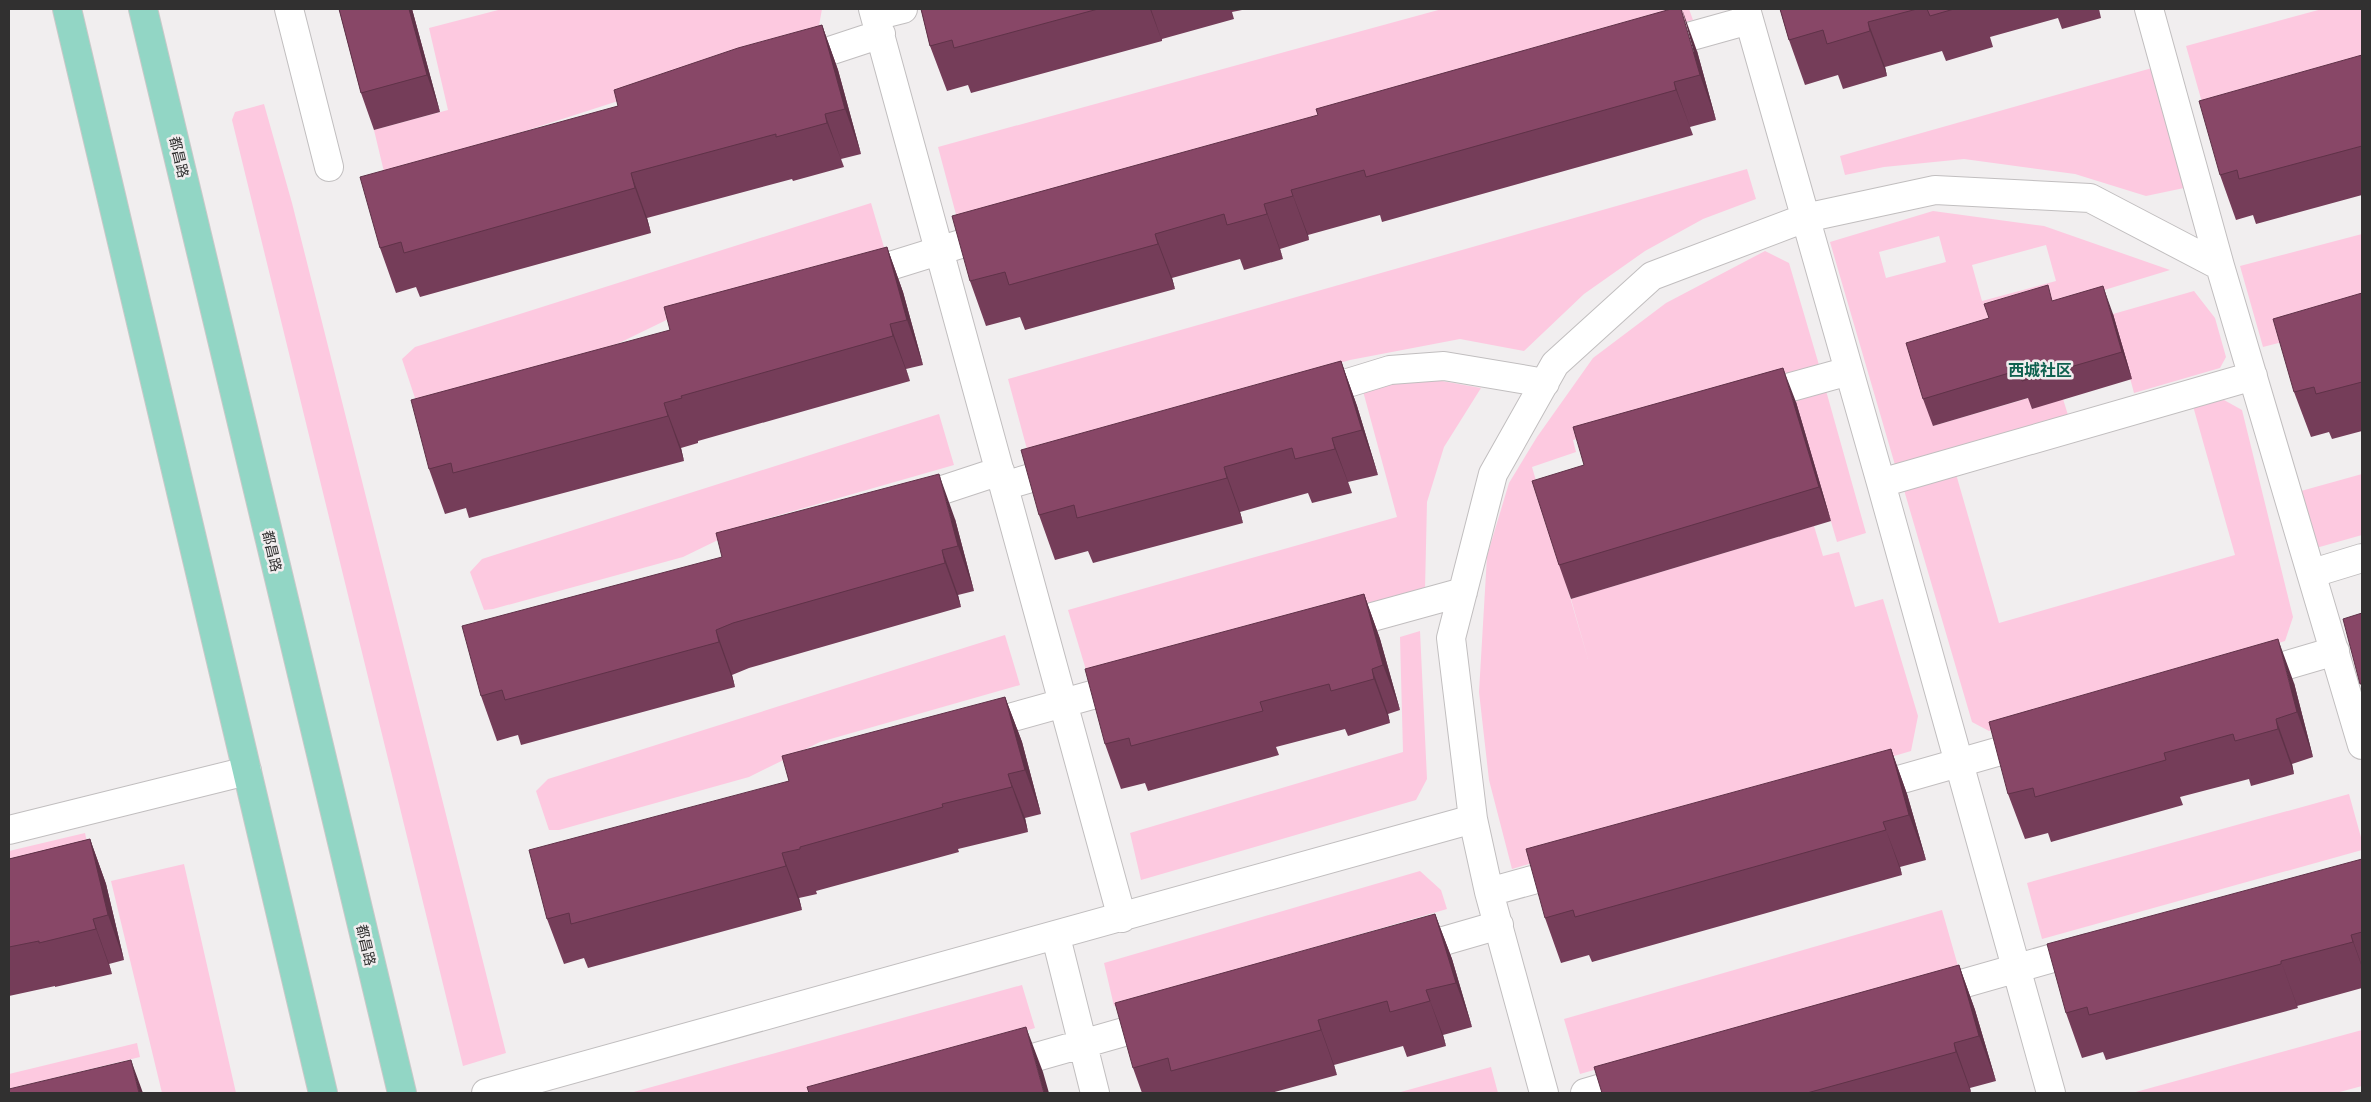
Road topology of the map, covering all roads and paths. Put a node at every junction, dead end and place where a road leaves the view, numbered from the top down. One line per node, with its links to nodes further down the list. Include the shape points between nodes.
1 (67, 9): 37 (main road)
2 (143, 9): 55 (main road, 都昌路)
3 (289, 9): 10 (lane)
4 (903, 9): 7 (lane)
5 (2149, 9): 14 (lane)
6 (1747, 14): 8 (lane); 11 (lane)
7 (876, 20): 9 (lane); 13 (lane)
8 (1634, 52)
9 (768, 72)
10 (329, 167)
11 (1805, 218): 14 (lane, via 1935,190 2090,198); 16 (lane); 18 (lane, via 1652,276 1556,364)
12 (1016, 227): 13 (lane)
13 (939, 249): 15 (lane); 22 (lane)
14 (2220, 266): 17 (lane)
15 (836, 284)
16 (1849, 370): 20 (lane); 23 (lane)
17 (2253, 376): 23 (lane); 26 (lane)
18 (1545, 383): 19 (lane, via 1435,366 1390,370); 27 (lane, via 1493,474)
19 (1286, 401)
20 (1734, 403)
21 (1089, 461): 22 (lane)
22 (1002, 479): 24 (lane); 32 (lane)
23 (1881, 483): 36 (lane)
24 (886, 508)
25 (2362, 558): 26 (lane)
26 (2313, 573): 29 (lane)
27 (1463, 592): 28 (lane); 39 (lane, via 1451,638)
28 (1311, 634)
29 (2335, 651): 31 (lane); 35 (lane)
30 (1149, 679): 32 (lane)
31 (2232, 682)
32 (1063, 703): 33 (lane); 43 (lane)
33 (949, 736)
34 (2053, 736): 36 (lane)
35 (2362, 745)
36 (1959, 764): 38 (lane); 48 (lane)
37 (247, 770): 40 (lane); 54 (main road)
38 (1844, 795)
39 (1473, 819): 42 (lane); 43 (lane)
40 (9, 830)
41 (1595, 864): 42 (lane)
42 (1489, 892): 44 (lane)
43 (1122, 918): 45 (lane)
44 (1499, 925): 47 (lane); 58 (lane)
45 (1056, 937): 51 (lane); 56 (lane)
46 (2109, 942): 48 (lane)
47 (1386, 957)
48 (2016, 968): 49 (lane); 60 (lane)
49 (1910, 999)
50 (1187, 1014): 51 (lane)
51 (1082, 1044): 53 (lane); 57 (lane)
52 (1662, 1071): 59 (lane)
53 (978, 1074)
54 (323, 1093)
55 (402, 1093)
56 (486, 1093)
57 (1095, 1093)
58 (1544, 1093)
59 (1585, 1093)
60 (2051, 1093)

